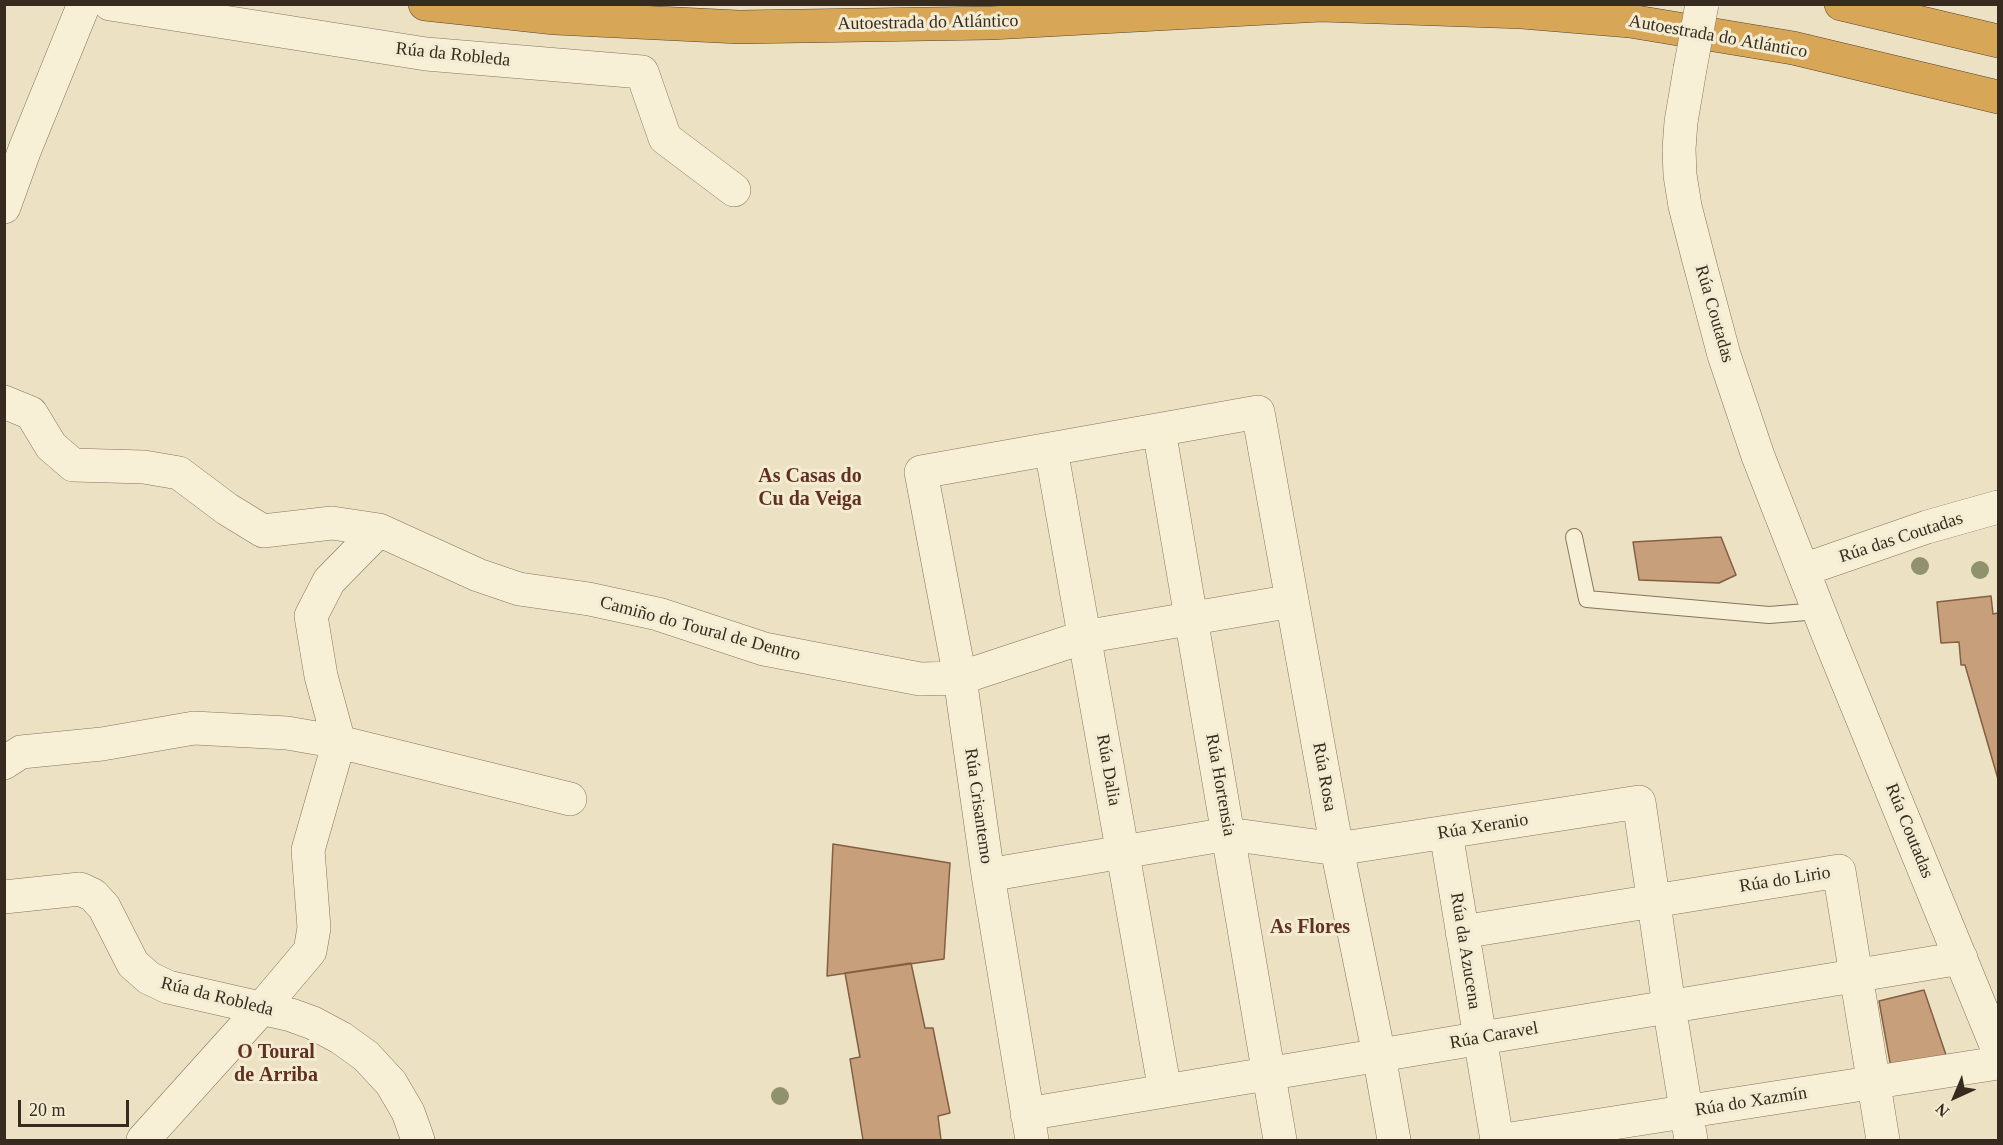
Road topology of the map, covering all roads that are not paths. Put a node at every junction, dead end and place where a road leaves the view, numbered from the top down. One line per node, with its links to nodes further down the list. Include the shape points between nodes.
1 (84, 4): 9 (street)
2 (110, 4): 8 (street, Rúa da Robleda, via 426,54 642,72 665,138)
3 (425, 4): 7 (highway, Autoestrada do Atlántico, via 555,18 739,27 991,23 1321,5 1522,12 1630,21 1792,48)
4 (1702, 4): 16 (street, Rúa Coutadas, bridge, via 1681,122 1679,149 1685,206 1738,398)
5 (1841, 4): 6 (highway)
6 (1998, 41)
7 (1998, 97)
8 (734, 190)
9 (4, 207)
10 (4, 402): 14 (street, Camiño do Toural de Dentro, via 31,413 51,446 73,465 144,467 178,473 263,531 332,523)
11 (1159, 430): 12 (street); 17 (street, Rúa Rosa, via 1258,412); 19 (street, Rúa Hortensia)
12 (1052, 449): 20 (street, Rúa Dalia); 21 (street, Rúa Crisantemo, via 921,472)
13 (1998, 507): 16 (street, Rúa das Coutadas)
14 (379, 530): 21 (street, Camiño do Toural de Dentro, via 478,575 519,589 658,614 764,649 842,665 920,679); 22 (street, via 329,581 311,616 321,675)
15 (1574, 537): 18 (lane, via 1587,599 1769,615)
16 (1803, 570): 18 (street, Rúa Coutadas)
17 (1292, 601): 19 (street, Camiño do Toural de Dentro); 27 (street, Rúa Rosa)
18 (1820, 611): 33 (street, Rúa Coutadas)
19 (1191, 618): 20 (street, Camiño do Toural de Dentro); 26 (street, Rúa Hortensia)
20 (1084, 636): 21 (street, Camiño do Toural de Dentro); 28 (street, Rúa Dalia)
21 (960, 678): 29 (street, Rúa Crisantemo)
22 (339, 742): 23 (street, via 194,728 102,744 21,752); 24 (street); 36 (street, via 309,850 314,928 310,951)
23 (4, 763)
24 (570, 799)
25 (1446, 833): 27 (street, Rúa Xeranio); 31 (street, Rúa Xeranio, via 1639,802); 32 (street, Rúa da Azucena)
26 (1228, 834): 27 (street, Rúa Xeranio); 28 (street, Rúa Xeranio); 41 (street, Rúa Hortensia)
27 (1337, 849): 39 (street, Rúa Rosa)
28 (1122, 852): 29 (street, Rúa Xeranio); 43 (street, Rúa Dalia)
29 (988, 875): 45 (street, Rúa Crisantemo)
30 (4, 897): 36 (street, Rúa da Robleda, via 80,889 93,895 105,908 133,964 149,978 168,987)
31 (1653, 902): 32 (street, Rúa do Lirio); 34 (street, Rúa do Lirio, via 1839,871); 35 (street, Rúa Xeranio)
32 (1462, 932): 37 (street, Rúa da Azucena)
33 (1961, 958): 34 (street, Rúa Caravel); 38 (street, Rúa Coutadas)
34 (1856, 975): 35 (street, Rúa Caravel); 42 (street, Rúa do Lirio)
35 (1669, 1006): 37 (street, Rúa Caravel); 44 (street, Rúa Xeranio)
36 (261, 1009): 46 (street); 47 (street, Rúa da Robleda, via 313,1023 366,1056 391,1083)
37 (1479, 1038): 39 (street, Rúa Caravel); 50 (street, Rúa da Azucena)
38 (1998, 1050)
39 (1379, 1055): 41 (street, Rúa Caravel); 49 (street, Rúa Rosa)
40 (1998, 1063): 42 (street, Rúa do Xazmín)
41 (1269, 1074): 43 (street, Rúa Caravel); 48 (street, Rúa Hortensia)
42 (1873, 1082): 44 (street, Rúa do Xazmín); 52 (street, Rúa do Lirio)
43 (1165, 1091): 45 (street, Rúa Caravel)
44 (1688, 1126): 51 (street, Rúa do Xazmín)
45 (1030, 1127)
46 (143, 1140)
47 (418, 1140)
48 (1280, 1140)
49 (1394, 1140)
50 (1497, 1140)
51 (1504, 1140)
52 (1883, 1140)

